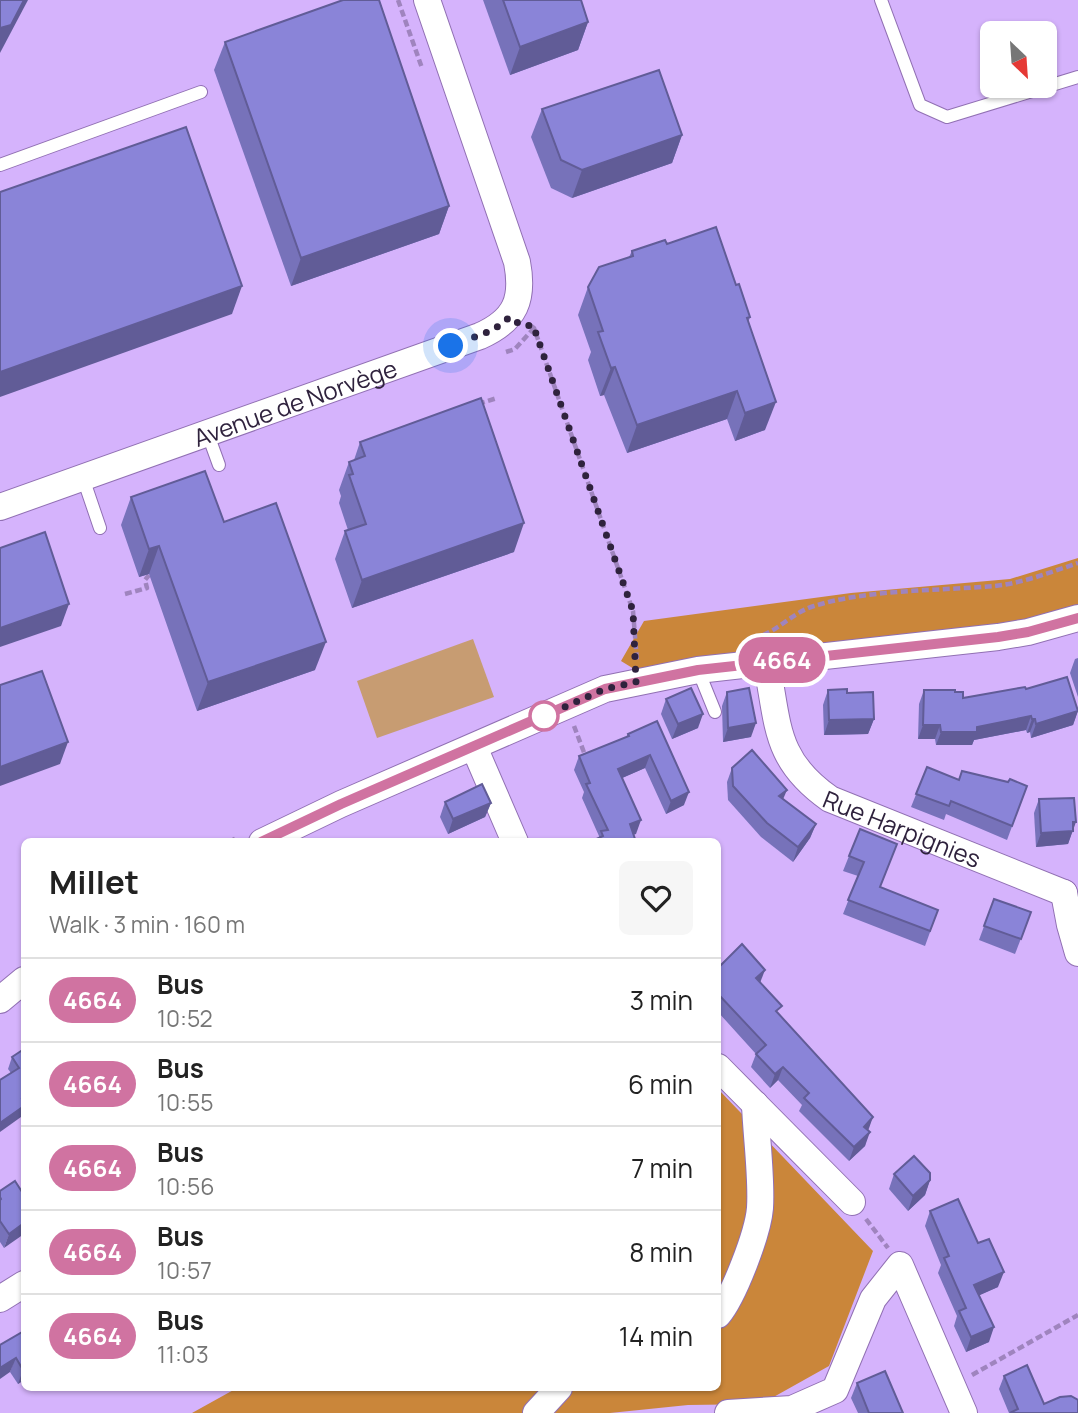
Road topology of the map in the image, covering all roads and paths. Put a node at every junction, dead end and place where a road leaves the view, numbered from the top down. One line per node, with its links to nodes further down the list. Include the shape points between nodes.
1 (427, 0): 6 (street, via 517,262 520,288)
2 (881, 0): 3 (lane, via 920,105 947,117)
3 (1078, 77)
4 (201, 92): 5 (lane)
5 (0, 165)
6 (510, 317): 9 (street, Avenue de Norvège, via 480,335); 19 (path, via 522,326 533,325 633,611)
7 (497, 398): 8 (path)
8 (472, 407)
9 (207, 432): 10 (lane); 11 (street, Avenue de Norvège)
10 (219, 466)
11 (83, 478): 12 (street, Avenue de Norvège); 13 (lane)
12 (0, 507)
13 (100, 528)
14 (149, 575): 15 (path, via 147,588)
15 (125, 594)
16 (1078, 618): 17 (street, via 998,637)
17 (766, 661): 18 (street); 24 (street, Rue Harpignies, via 777,730 809,785 830,799)
18 (698, 670): 19 (street); 20 (lane)
19 (636, 682): 21 (street, via 605,689)
20 (715, 712)
21 (474, 747): 22 (street); 23 (street)
22 (269, 838)
23 (513, 838)
24 (1071, 891): 25 (street, Rue Harpignies, via 1070,925)
25 (1078, 953)
26 (21, 982): 27 (street)
27 (0, 1000)
28 (721, 1070): 29 (street)
29 (755, 1104): 30 (street); 34 (street, via 760,1210 747,1254)
30 (852, 1202): 31 (path)
31 (901, 1265): 36 (street); 39 (street, via 873,1299 835,1390 792,1409)
32 (21, 1285): 33 (street)
33 (0, 1299)
34 (721, 1311)
35 (1078, 1315): 36 (path)
36 (953, 1386): 40 (street)
37 (556, 1391): 38 (street)
38 (536, 1413)
39 (728, 1413)
40 (964, 1413)

